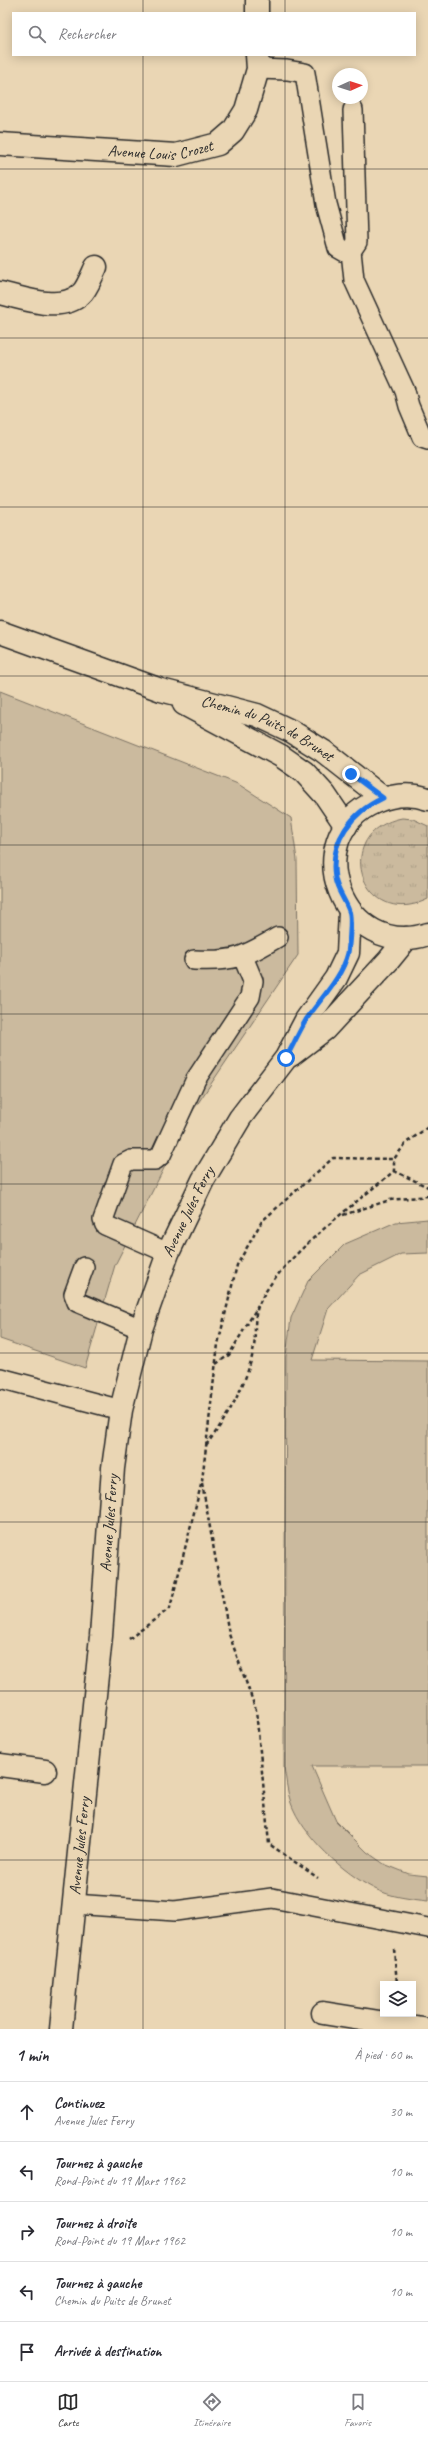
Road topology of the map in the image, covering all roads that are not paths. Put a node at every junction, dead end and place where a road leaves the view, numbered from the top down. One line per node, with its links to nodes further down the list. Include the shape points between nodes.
1 (257, 0): 2 (street)
2 (257, 12)
3 (257, 62): 5 (street, Avenue Louis Crozet, via 246,110 233,131 218,144 176,155); 6 (lane, via 305,73 326,204 338,248 345,252)
4 (353, 110): 6 (lane, via 357,242)
5 (0, 144)
6 (351, 251): 9 (lane, via 354,280 405,391 422,437)
7 (96, 267): 8 (street, via 82,294 67,302 47,303)
8 (0, 293)
9 (428, 439)
10 (0, 632): 11 (street, Chemin du Puits de Brunet)
11 (160, 690): 12 (street, Chemin du Puits de Brunet, via 257,715 291,731 323,751); 14 (street, Chemin du Puits de Brunet, via 281,756 304,772 325,795)
12 (383, 798): 13 (street, via 402,795); 14 (street, via 369,805)
13 (428, 799)
14 (346, 826): 15 (street, via 338,842 334,877 340,896)
15 (350, 912): 18 (street, via 375,932); 21 (street, Avenue Jules Ferry, via 348,953 336,978 306,1020)
16 (428, 934): 18 (street)
17 (278, 937): 19 (lane)
18 (407, 938): 21 (street, Avenue Jules Ferry, via 325,1029)
19 (243, 957): 20 (lane, via 218,961); 22 (lane, via 253,981 250,998 196,1080 161,1155 155,1160 131,1160 123,1164 103,1220 104,1225)
20 (194, 960)
21 (286, 1058): 22 (street, Avenue Jules Ferry, via 236,1124 203,1180)
22 (168, 1253): 24 (street, Avenue Jules Ferry)
23 (84, 1267): 24 (lane, via 74,1294 77,1302)
24 (141, 1330): 26 (street, Avenue Jules Ferry)
25 (0, 1378): 26 (lane)
26 (121, 1410): 29 (street, Avenue Jules Ferry, via 113,1468 101,1636)
27 (0, 1765): 28 (street)
28 (45, 1771)
29 (73, 1904): 30 (lane, via 175,1911 272,1898); 32 (street, Avenue Jules Ferry)
30 (428, 1928)
31 (323, 2013): 33 (street)
32 (60, 2029)
33 (423, 2029)

